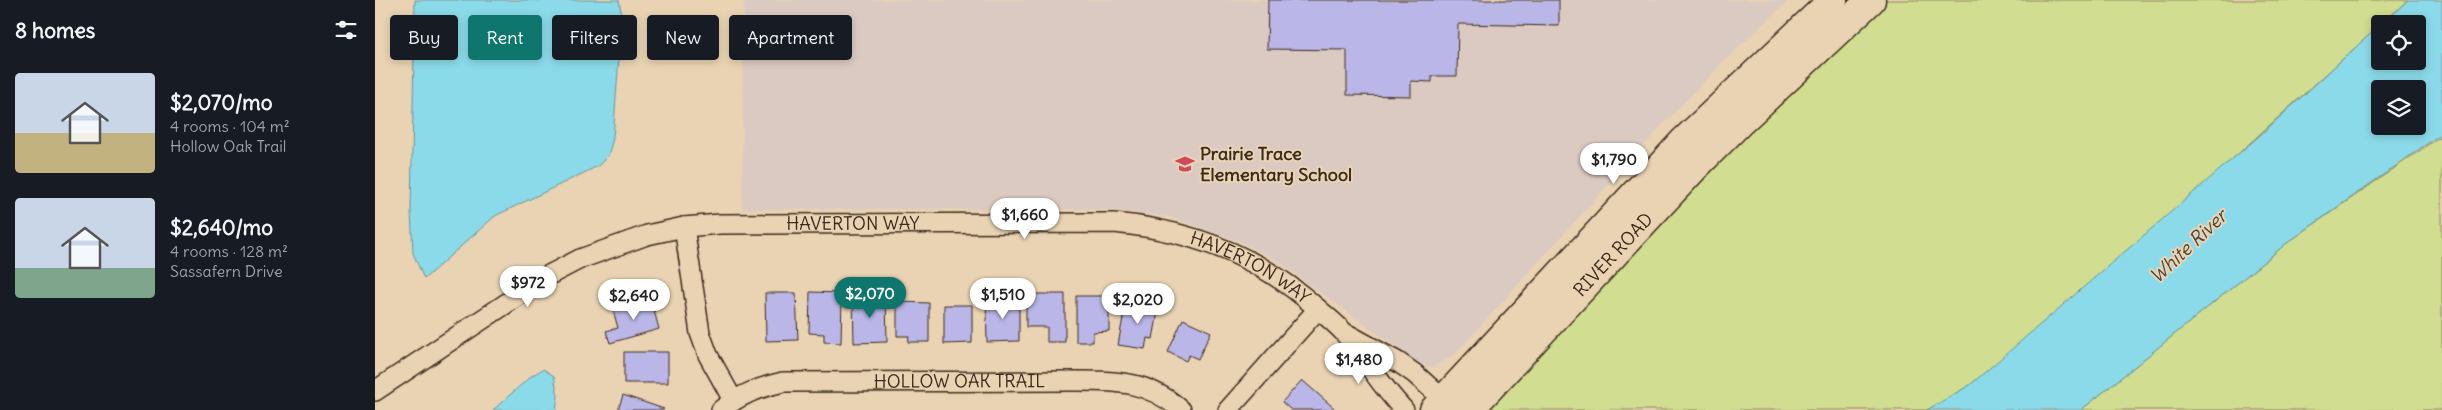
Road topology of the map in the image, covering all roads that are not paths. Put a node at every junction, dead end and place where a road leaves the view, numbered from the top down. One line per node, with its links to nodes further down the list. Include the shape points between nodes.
1 (1833, 0): 8 (main road, RIVER ROAD, via 1683,142)
2 (1871, 0): 12 (main road, RIVER ROAD, via 1738,124)
3 (684, 228): 4 (street, HAVERTON WAY, via 806,222 1114,223 1144,226 1198,239 1233,253 1297,290); 6 (street, HAVERTON WAY, via 609,247 549,274); 7 (street, via 700,334)
4 (1318, 309): 5 (street, HAVERTON WAY); 10 (street)
5 (1345, 334): 8 (street, HAVERTON WAY, via 1415,374); 11 (street, HAVERTON WAY, via 1377,381)
6 (375, 391)
7 (727, 405): 9 (street, HOLLOW OAK TRAIL, via 756,388 783,382 1112,381 1156,392)
8 (1444, 407)
9 (1181, 410)
10 (1228, 410)
11 (1405, 410)
12 (1469, 410)

